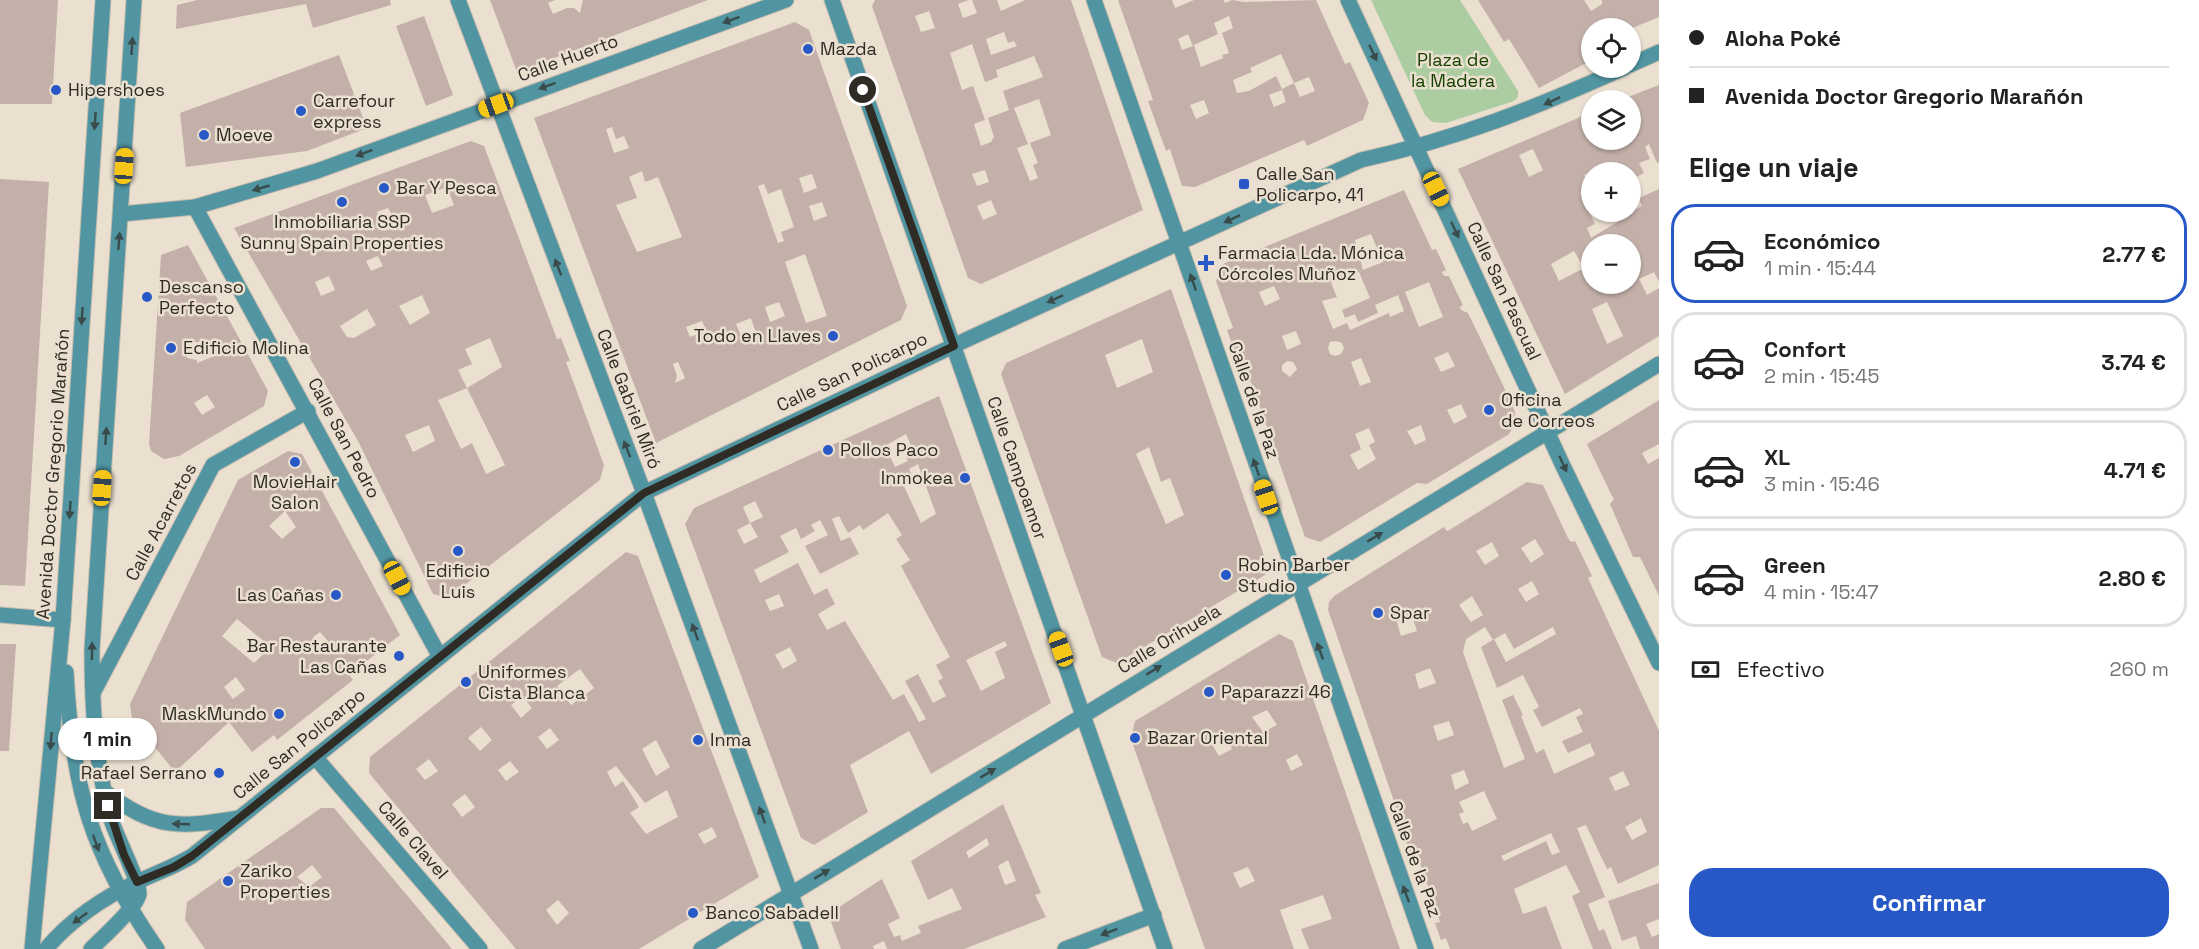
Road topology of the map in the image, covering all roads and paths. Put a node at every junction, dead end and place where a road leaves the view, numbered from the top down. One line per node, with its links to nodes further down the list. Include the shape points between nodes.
1 (103, 0): 23 (street, Avenida Doctor Gregorio Marañón, one-way to 23)
2 (134, 0): 14 (street, one-way to 2)
3 (458, 0): 11 (street, Calle Gabriel Miró)
4 (786, 0): 11 (street, Calle Huerto, one-way to 11)
5 (832, 0): 16 (street, Calle Campoamor)
6 (1094, 0): 15 (street, Calle de la Paz)
7 (1348, 0): 12 (street, Calle San Pascual, one-way to 12)
8 (1659, 52): 9 (street)
9 (1641, 60)
10 (1602, 78): 12 (street, Calle San Policarpo, one-way to 12, via 1538,107)
11 (496, 105): 13 (street, Calle Huerto, one-way to 13, via 317,171); 20 (street, Calle Gabriel Miró, one-way to 11)
12 (1417, 148): 15 (street, Calle San Policarpo, one-way to 15, via 1361,160); 19 (street, Calle San Pascual, one-way to 19)
13 (195, 207): 14 (street, Calle Huerto); 18 (street, Calle San Pedro)
14 (121, 214): 26 (street, one-way to 14)
15 (1178, 243): 16 (street, Calle San Policarpo, one-way to 16); 21 (street, Calle de la Paz, one-way to 15)
16 (954, 346): 20 (street, Calle San Policarpo); 27 (street, Calle Campoamor)
17 (1659, 364): 19 (street, Calle Orihuela)
18 (308, 411): 24 (street, Calle San Pedro); 26 (street, Calle Acarretos, via 213,465)
19 (1547, 432): 21 (street, Calle Orihuela, one-way to 19); 25 (street, Calle San Pascual, one-way to 25)
20 (644, 493): 24 (street, Calle San Policarpo); 33 (street, Calle Gabriel Miró, one-way to 20)
21 (1296, 584): 27 (street, Calle Orihuela, one-way to 21); 45 (street, Calle de la Paz, one-way to 21)
22 (0, 615): 23 (street)
23 (63, 620): 32 (street, one-way to 32, via 75,771 90,826); 36 (street, Avenida Doctor Gregorio Marañón, one-way to 36)
24 (440, 657): 28 (street, Calle San Policarpo)
25 (1659, 663)
26 (92, 694): 29 (street)
27 (1083, 713): 33 (street, Calle Orihuela, one-way to 27); 35 (street, Calle Campoamor)
28 (315, 757): 30 (street, Calle San Policarpo); 40 (street, Calle Clavel)
29 (104, 791): 30 (street, one-way to 29, via 182,825 160,822 130,811); 31 (street, via 124,855)
30 (239, 818): 31 (street, Calle San Policarpo, via 174,867)
31 (137, 882): 32 (street, Calle San Policarpo); 34 (street, via 139,894)
32 (119, 892): 34 (street); 37 (street, Calle San Policarpo, one-way to 37, via 70,925)
33 (790, 893): 41 (street, Calle Orihuela); 42 (street, Calle Gabriel Miró)
34 (129, 909): 38 (street); 39 (street)
35 (1154, 915): 43 (street, one-way to 43); 44 (street, Calle Campoamor)
36 (32, 949)
37 (46, 949)
38 (91, 949)
39 (157, 949)
40 (480, 949)
41 (700, 949)
42 (811, 949)
43 (1065, 949)
44 (1166, 949)
45 (1426, 949)

